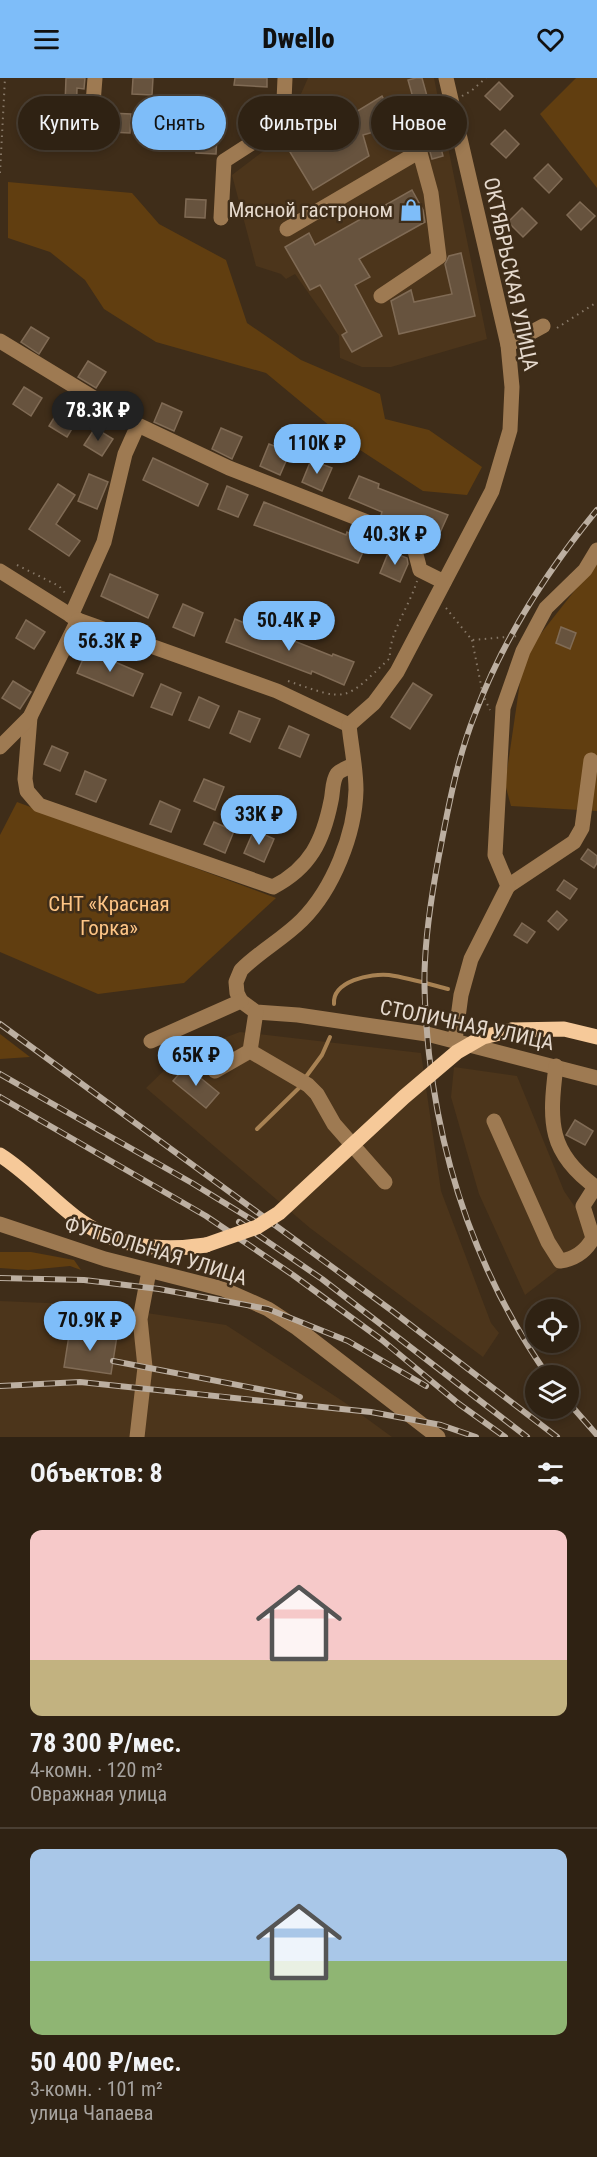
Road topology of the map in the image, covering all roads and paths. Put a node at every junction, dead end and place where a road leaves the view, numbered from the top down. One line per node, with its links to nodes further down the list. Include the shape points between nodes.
1 (5, 78): 11 (path)
2 (95, 78): 6 (street)
3 (285, 78): 12 (street, via 283,123 224,161)
4 (446, 78): 7 (street, ОКТЯБРЬСКАЯ УЛИЦА)
5 (486, 78): 8 (path)
6 (94, 96)
7 (450, 96)
8 (461, 96)
9 (464, 150): 18 (street, ОКТЯБРЬСКАЯ УЛИЦА)
10 (420, 151): 13 (street); 14 (street, via 431,193 439,257)
11 (0, 173)
12 (221, 219)
13 (287, 229)
14 (381, 296)
15 (597, 302): 16 (path, via 555,329)
16 (543, 326): 18 (street)
17 (0, 341): 19 (street)
18 (508, 345): 23 (street, ОКТЯБРЬСКАЯ УЛИЦА, via 513,387 503,461 492,491)
19 (138, 425): 22 (street, via 229,468 402,536 414,547); 25 (street, via 125,454 104,542)
20 (597, 550): 26 (street, via 585,570 546,608)
21 (5, 566): 25 (street); 25 (path, via 59,586)
22 (420, 570): 23 (street); 28 (path, via 412,598 389,646 390,657 355,691 330,695)
23 (444, 582): 24 (street, ОКТЯБРЬСКАЯ УЛИЦА)
24 (436, 597): 27 (path); 31 (street, ОКТЯБРЬСКАЯ УЛИЦА, via 387,688)
25 (75, 613): 30 (street); 31 (street, via 277,692)
26 (531, 636): 27 (path); 35 (street, via 503,708 495,855)
27 (472, 640): 29 (path, via 483,695)
28 (286, 680)
29 (492, 716)
30 (30, 717): 32 (street); 34 (street, via 24,779 27,791 39,805 273,886 309,860 328,816 338,772)
31 (349, 725): 34 (street)
32 (0, 747)
33 (591, 760): 35 (street, via 582,828 574,842)
34 (353, 765): 36 (street, via 353,817 331,878 303,920 241,970 236,982)
35 (508, 886): 39 (street, via 471,959)
36 (241, 1001): 37 (street); 40 (street)
37 (256, 1012): 39 (street, СТОЛИЧНАЯ УЛИЦА); 41 (street)
38 (597, 1037): 46 (main road, bridge, via 564,1029 513,1030 483,1037 457,1052 404,1096 279,1213 257,1227 206,1245 153,1249 94,1230)
39 (455, 1040): 42 (street, СТОЛИЧНАЯ УЛИЦА)
40 (151, 1041)
41 (250, 1051): 43 (street); 47 (street, via 309,1085 334,1124)
42 (556, 1066): 44 (street, СТОЛИЧНАЯ УЛИЦА); 48 (street, via 552,1111 556,1140 566,1162)
43 (215, 1071)
44 (597, 1078)
45 (494, 1120): 48 (street, via 548,1242 560,1260 568,1260 587,1249 592,1238 584,1206)
46 (0, 1155)
47 (385, 1182)
48 (596, 1188)
49 (0, 1224): 50 (street, ФУТБОЛЬНАЯ УЛИЦА, via 105,1260)
50 (149, 1270): 51 (street, via 140,1319 145,1367); 52 (street, ФУТБОЛЬНАЯ УЛИЦА, via 222,1289 268,1309)
51 (137, 1437)
52 (438, 1437)

